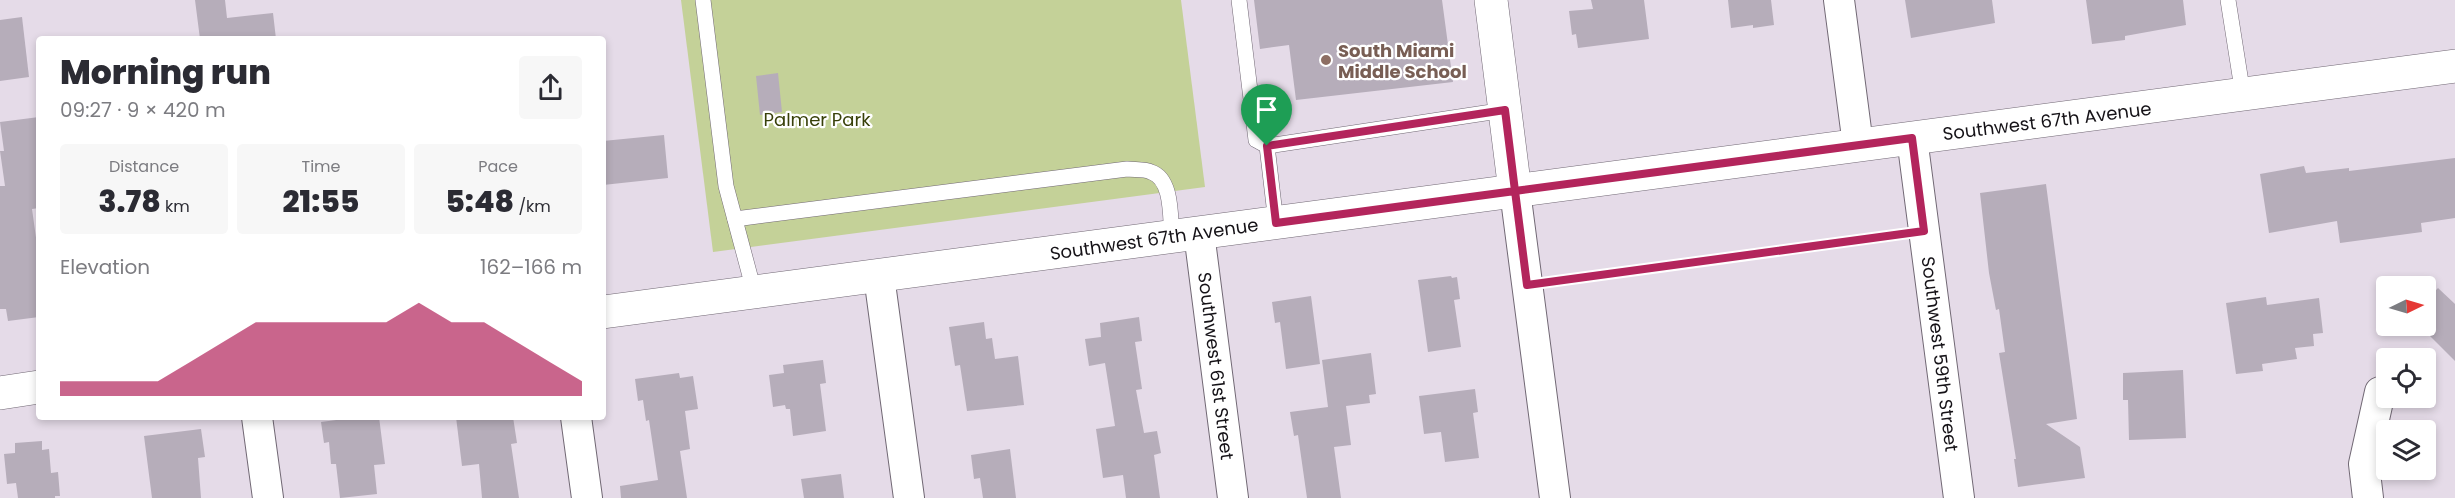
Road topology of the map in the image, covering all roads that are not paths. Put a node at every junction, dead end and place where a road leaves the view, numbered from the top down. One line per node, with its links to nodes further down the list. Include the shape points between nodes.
1 (702, 0): 13 (lane, via 726,186)
2 (1239, 0): 11 (lane, via 1256,140)
3 (1491, 0): 8 (main road)
4 (1839, 0): 10 (street)
5 (2228, 0): 7 (lane)
6 (2455, 66): 7 (main road, Southwest 67th Avenue)
7 (2243, 95): 9 (main road, Southwest 67th Avenue)
8 (1505, 110): 11 (lane); 12 (main road)
9 (1912, 138): 10 (main road, Southwest 67th Avenue); 29 (street, Southwest 59th Street)
10 (1858, 145): 12 (main road, Southwest 67th Avenue)
11 (1267, 146): 14 (lane)
12 (1515, 191): 14 (main road, Southwest 67th Avenue); 28 (street)
13 (735, 219): 15 (lane, via 1128,169 1152,172 1163,180); 17 (lane)
14 (1276, 223): 15 (main road, Southwest 67th Avenue)
15 (1186, 235): 16 (main road, Southwest 67th Avenue); 27 (street, Southwest 61st Street)
16 (879, 276): 17 (main road, Southwest 67th Avenue); 26 (street)
17 (754, 291): 18 (main road, Southwest 67th Avenue)
18 (606, 312)
19 (36, 387): 20 (main road)
20 (0, 393)
21 (2377, 408): 30 (street, via 2364,464)
22 (257, 420): 24 (street)
23 (576, 420): 25 (street)
24 (268, 498)
25 (587, 498)
26 (909, 498)
27 (1233, 498)
28 (1554, 498)
29 (1959, 498)
30 (2368, 498)

